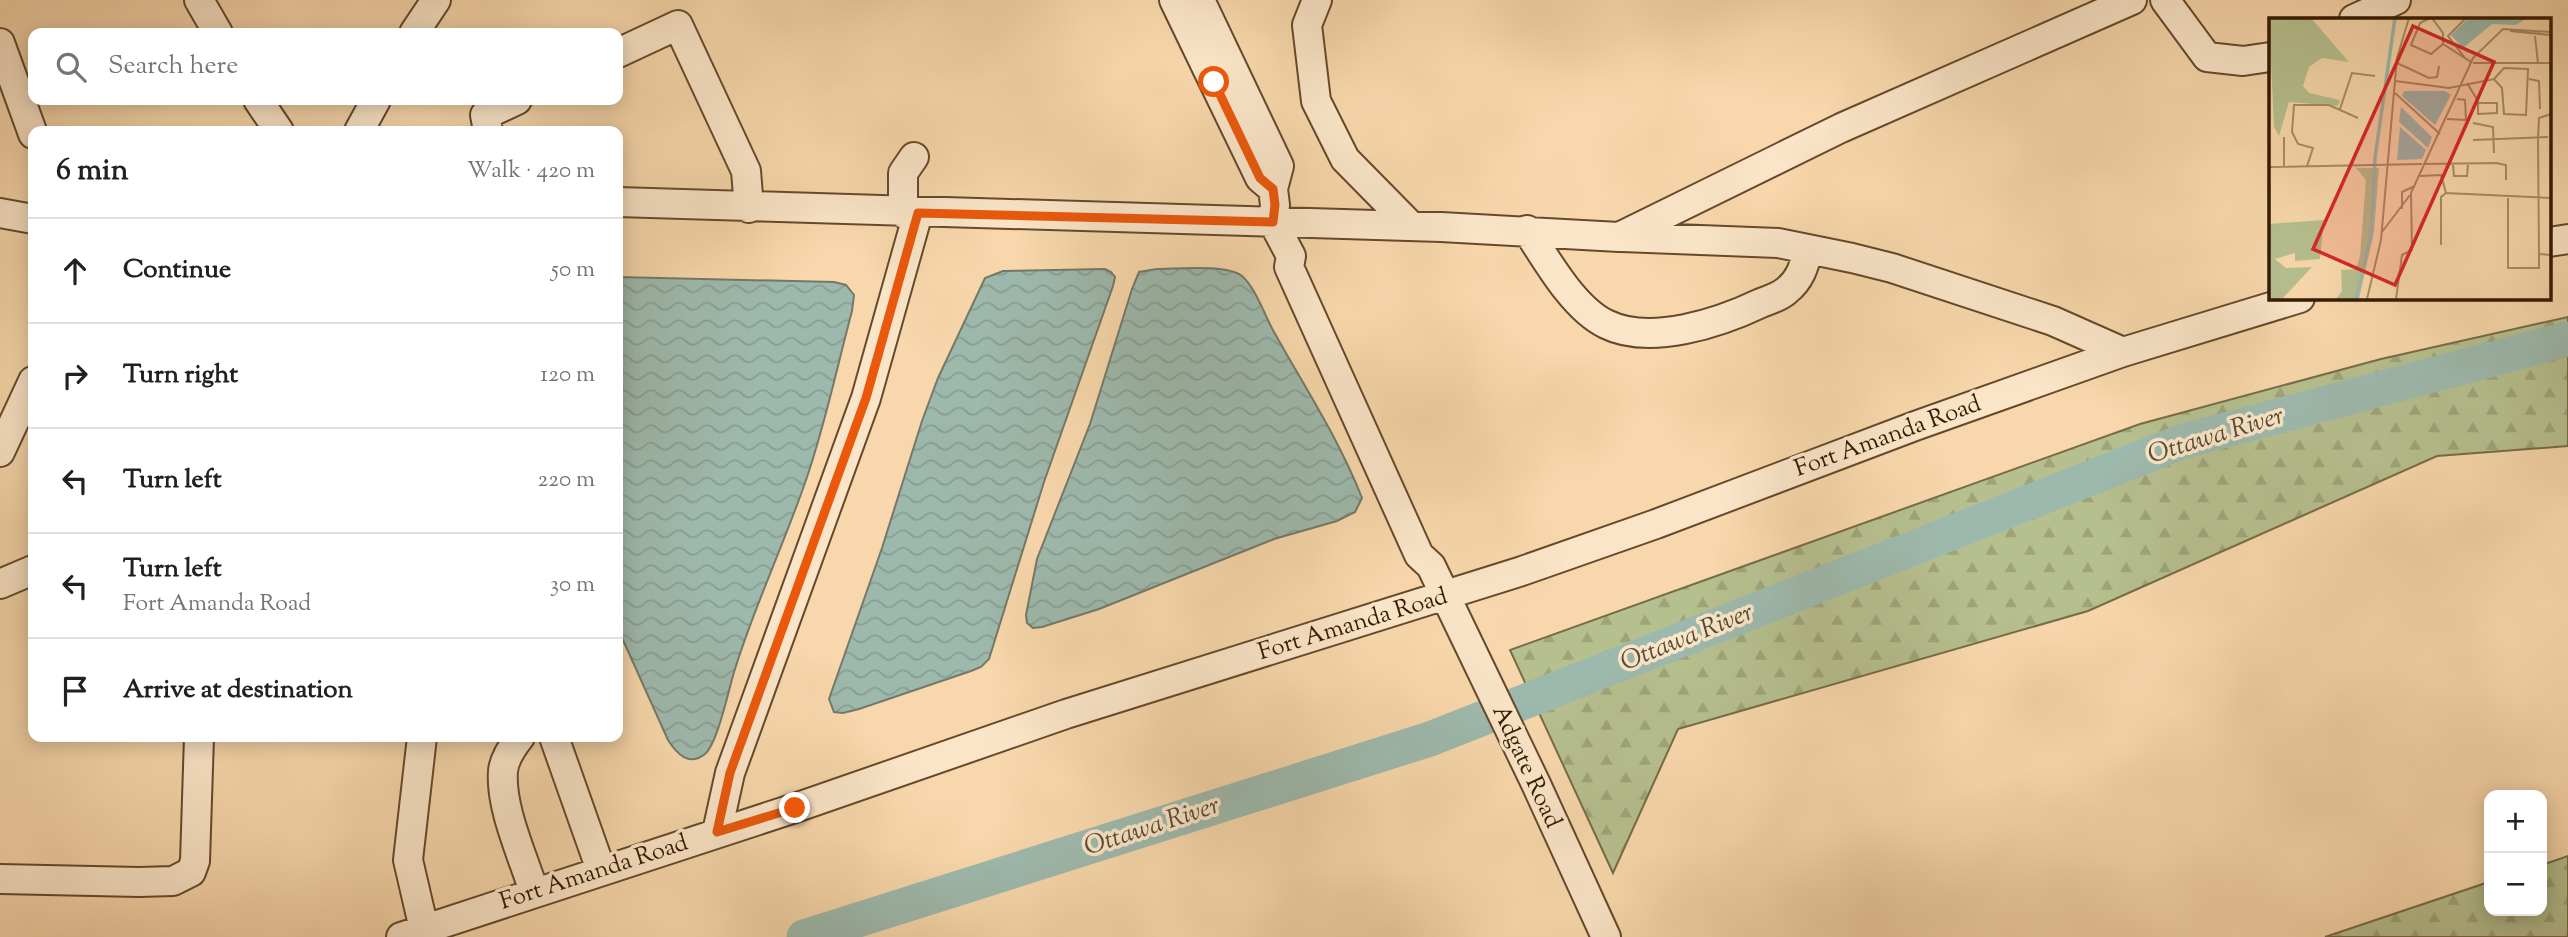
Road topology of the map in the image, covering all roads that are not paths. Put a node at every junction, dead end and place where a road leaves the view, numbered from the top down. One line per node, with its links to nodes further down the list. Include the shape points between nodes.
1 (199, 0): 10 (street)
2 (436, 0): 11 (street)
3 (1174, 0): 23 (street, via 1260,178)
4 (1200, 0): 23 (street, via 1279,166)
5 (1317, 0): 30 (street, via 1307,26 1316,101 1345,159)
6 (2132, 0): 32 (street, via 1841,128)
7 (2165, 0): 14 (street, via 2207,57 2244,61)
8 (2396, 0): 9 (street)
9 (2356, 18)
10 (215, 28)
11 (417, 28)
12 (0, 43): 18 (street)
13 (623, 51): 25 (street, via 678,25 746,171)
14 (2269, 57)
15 (261, 105): 19 (street)
16 (373, 105): 20 (street)
17 (506, 105): 21 (street, via 485,115)
18 (30, 126)
19 (276, 126)
20 (362, 126)
21 (487, 126)
22 (914, 157): 27 (street, via 903,173)
23 (1273, 189): 29 (street)
24 (623, 202): 25 (street)
25 (749, 208): 27 (street)
26 (0, 213): 28 (street)
27 (911, 213): 29 (street); 47 (street, via 866,398 730,773)
28 (28, 218)
29 (1273, 222): 30 (street); 42 (street, Adgate Road, via 1407,530 1419,555 1431,566)
30 (1411, 226): 31 (street)
31 (1527, 230): 32 (street); 35 (street, via 1561,281 1588,311 1605,324 1639,334 1734,316 1785,292 1804,271)
32 (1619, 237): 35 (street, via 1778,243)
33 (2568, 239): 34 (street)
34 (2550, 242)
35 (1808, 250): 37 (street, via 1904,272 2053,321)
36 (2297, 299): 37 (street, Fort Amanda Road)
37 (2123, 352): 42 (street, Fort Amanda Road)
38 (28, 392): 39 (street)
39 (0, 452)
40 (28, 572): 41 (street)
41 (0, 584)
42 (1444, 597): 47 (street, Fort Amanda Road, via 1066,714); 52 (street, Adgate Road)
43 (199, 742): 49 (street, via 191,873 173,881)
44 (421, 742): 51 (street, via 408,860)
45 (516, 742): 50 (street, via 503,769 506,806)
46 (556, 742): 48 (street)
47 (717, 832): 48 (street, Fort Amanda Road)
48 (601, 870): 50 (street, Fort Amanda Road)
49 (0, 880)
50 (534, 892): 51 (street, Fort Amanda Road)
51 (412, 933)
52 (1606, 937)

